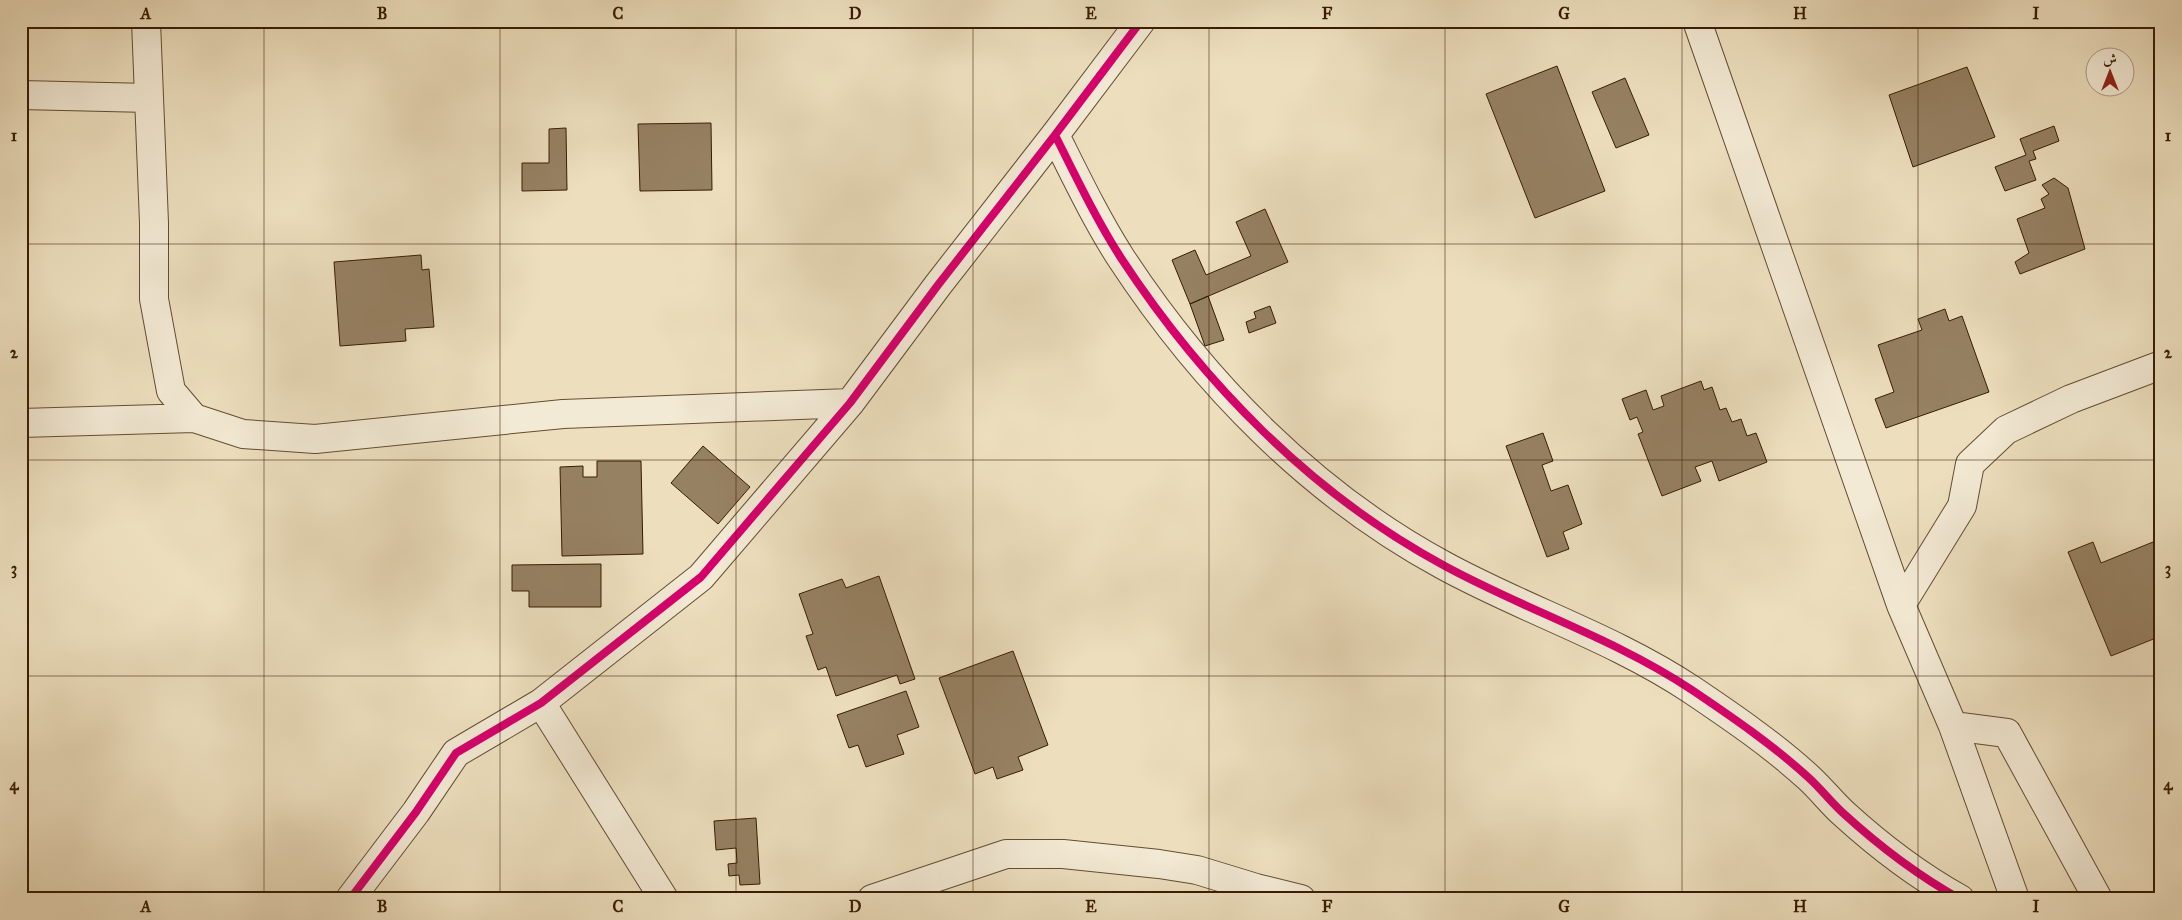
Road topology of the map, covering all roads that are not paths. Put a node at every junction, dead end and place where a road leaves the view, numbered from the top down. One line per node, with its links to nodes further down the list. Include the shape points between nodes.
1 (146, 21): 5 (street)
2 (1141, 21): 6 (street)
3 (1697, 21): 11 (street)
4 (21, 95): 5 (street)
5 (149, 98): 9 (street, via 154,299 171,391)
6 (1055, 135): 8 (street); 19 (street, via 1090,205 1158,312 1201,366 1294,460 1375,523 1442,564 1494,591 1597,636 1691,689 1808,778 1874,840 1910,868)
7 (2161, 365): 11 (street, via 2072,399 2006,430 1970,464 1962,506)
8 (850, 403): 9 (street, via 563,414 315,439 243,434); 12 (street, via 701,577)
9 (194, 418): 10 (street)
10 (21, 423)
11 (1901, 605): 13 (street)
12 (541, 703): 15 (street, via 456,752 416,812); 16 (street)
13 (1953, 726): 20 (street); 21 (street, via 2008,734)
14 (1251, 894): 17 (street, via 1197,870 1063,854 1006,854); 18 (street)
15 (350, 899)
16 (664, 899)
17 (872, 899)
18 (1301, 899)
19 (1960, 899)
20 (2015, 899)
21 (2098, 899)

